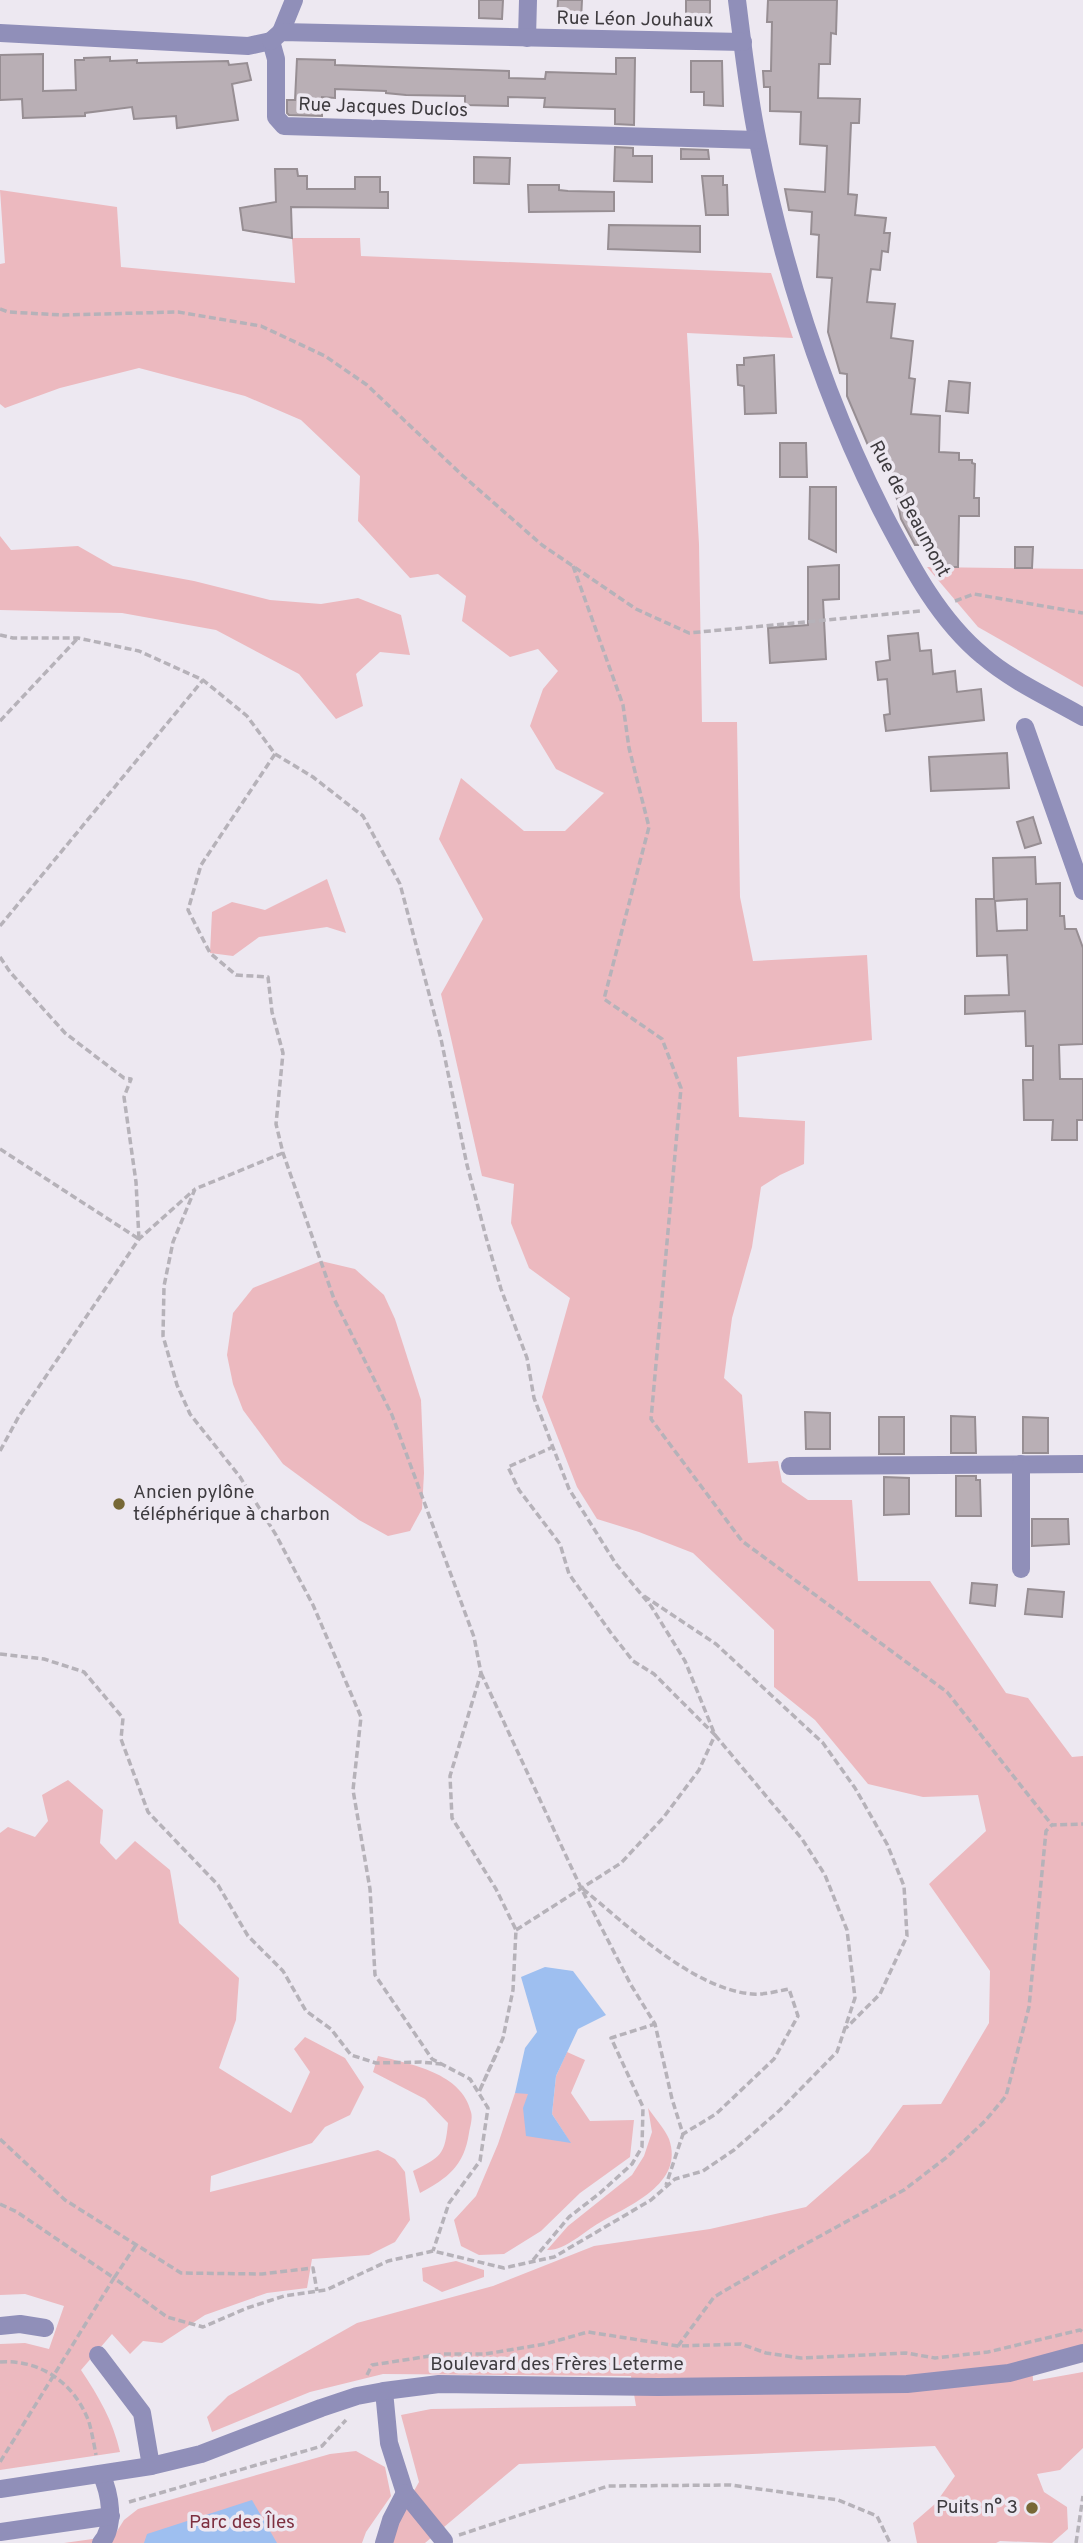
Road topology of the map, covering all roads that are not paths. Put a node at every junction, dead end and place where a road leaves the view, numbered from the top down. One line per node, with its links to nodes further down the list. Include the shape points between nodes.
1 (294, 0): 5 (street)
2 (528, 0): 6 (street, Rue Léon Jouhaux)
3 (737, 0): 7 (street, Rue de Beaumont)
4 (0, 33): 5 (street, via 248,46)
5 (276, 36): 6 (street, Rue Léon Jouhaux); 8 (street, Rue Jacques Duclos, via 276,117 284,126)
6 (527, 38): 7 (street, Rue Léon Jouhaux)
7 (743, 42): 8 (street, Rue de Beaumont)
8 (757, 140): 9 (street, Rue de Beaumont, via 808,338 864,475 911,568 983,656)
9 (1083, 717)
10 (1025, 727): 11 (street)
11 (1083, 891)
12 (1021, 1464): 13 (street); 14 (street); 15 (street)
13 (1083, 1464)
14 (790, 1466)
15 (1021, 1569)
16 (0, 2326): 17 (street)
17 (45, 2328)
18 (1083, 2353): 20 (street, Boulevard des Frères Leterme, via 1009,2372 907,2384 439,2384)
19 (98, 2355): 21 (street, via 142,2413)
20 (384, 2390): 21 (street, Boulevard des Frères Leterme, via 321,2408 201,2454); 24 (street, via 389,2443)
21 (151, 2466): 22 (street, Boulevard des Frères Leterme)
22 (101, 2474): 23 (street, Boulevard des Frères Leterme); 25 (street)
23 (0, 2489)
24 (405, 2493): 27 (street); 29 (street)
25 (111, 2516): 26 (street); 28 (street)
26 (0, 2532)
27 (444, 2541)
28 (101, 2543)
29 (384, 2543)

